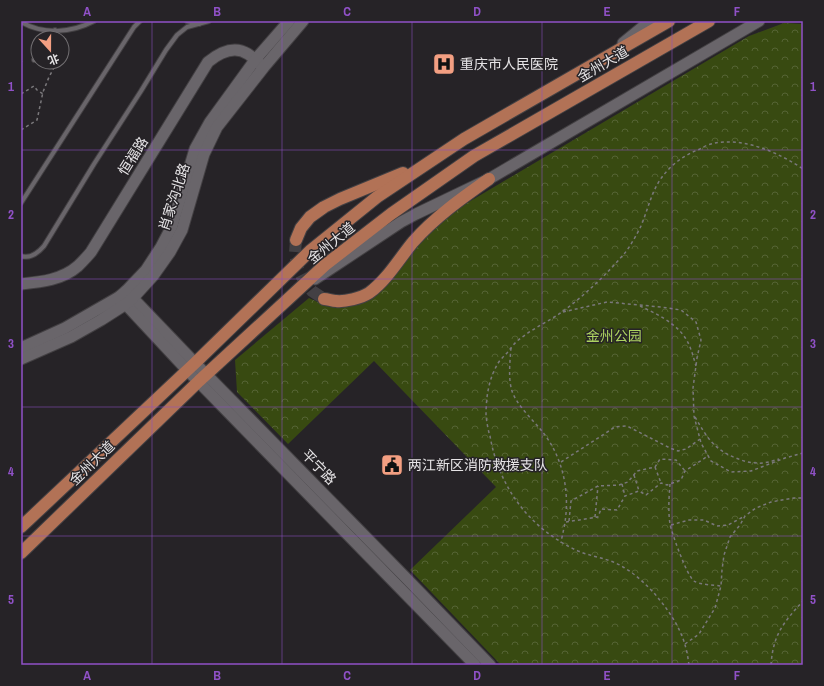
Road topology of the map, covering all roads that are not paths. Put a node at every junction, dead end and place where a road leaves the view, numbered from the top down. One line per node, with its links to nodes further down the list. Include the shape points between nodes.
1 (94, 21): 14 (lane)
2 (140, 21): 19 (lane)
3 (187, 21): 12 (lane)
4 (209, 21): 12 (lane)
5 (289, 21): 16 (main road, 肖家沟北路)
6 (303, 21): 16 (main road, 肖家沟北路)
7 (650, 21): 15 (main road)
8 (669, 21): 15 (main road, 金州大道)
9 (709, 21): 23 (main road, 金州大道, via 474,156 390,214 325,265)
10 (759, 21): 18 (main road)
11 (21, 22): 13 (lane, via 31,27)
12 (199, 24): 21 (lane, via 188,27 177,35 166,50 44,246 35,255)
13 (49, 30)
14 (67, 30)
15 (604, 59): 17 (main road, 金州大道, via 464,139)
16 (260, 64): 22 (main road, 恒福路, via 239,50 217,55 208,62 91,252 77,267 61,277); 24 (main road, 肖家沟北路, via 210,122 195,149 172,226 162,247)
17 (427, 164): 20 (main road, via 324,207 310,217); 28 (main road, 金州大道, via 377,197 310,251)
18 (489, 179): 23 (main road, via 401,222); 25 (main road, via 458,200 432,223 381,282 368,293 354,299)
19 (21, 203)
20 (296, 240)
21 (21, 256)
22 (21, 284)
23 (294, 294): 29 (main road, 金州大道)
24 (126, 298): 26 (main road, 肖家沟北路); 27 (main road, 肖家沟北路, via 101,320 71,337); 28 (main road, 平宁路)
25 (324, 299)
26 (21, 348)
27 (21, 359)
28 (191, 366): 29 (main road, 平宁路); 30 (main road, 金州大道)
29 (202, 377): 31 (main road, 金州大道); 32 (main road, 平宁路); 33 (main road, 平宁路)
30 (21, 527)
31 (21, 553)
32 (475, 665)
33 (490, 665)

